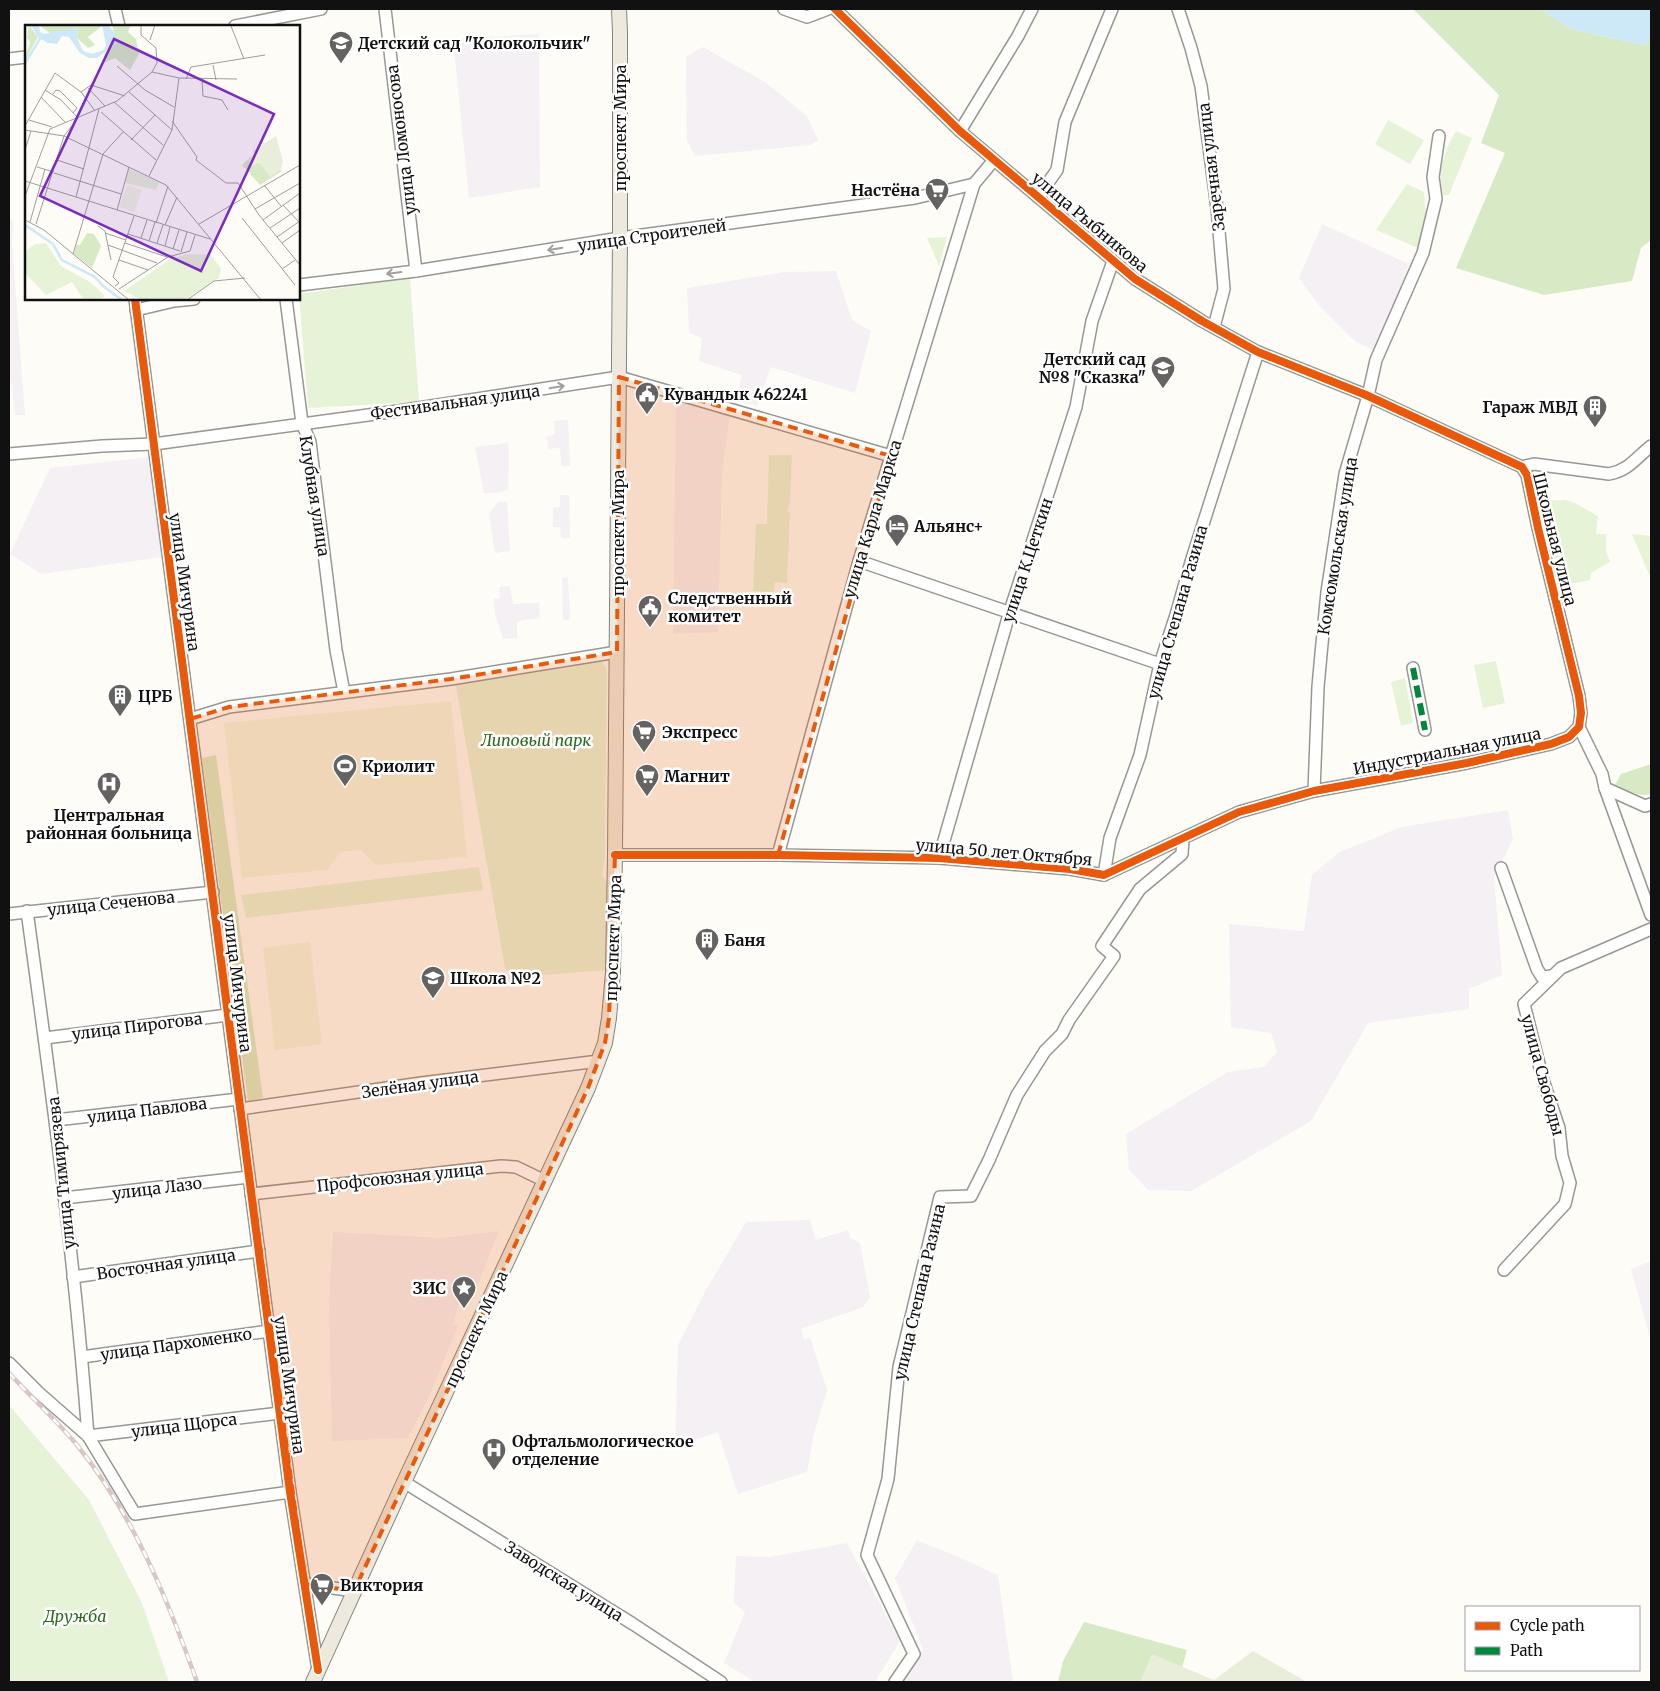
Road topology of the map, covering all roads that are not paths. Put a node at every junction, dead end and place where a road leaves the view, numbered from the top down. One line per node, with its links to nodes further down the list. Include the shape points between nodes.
1 (115, 9): 12 (street)
2 (321, 9): 11 (street)
3 (385, 9): 23 (street, улица Ломоносова)
4 (619, 9): 21 (main road, проспект Мира)
5 (784, 9): 6 (street, via 807,16)
6 (828, 9)
7 (835, 9): 16 (street, улица Рыбникова)
8 (1032, 9): 16 (street)
9 (1112, 9): 20 (street, via 1065,122 1057,170)
10 (1178, 9): 28 (street, Заречная улица, via 1201,86 1217,208 1224,289)
11 (262, 19): 13 (street)
12 (119, 25)
13 (240, 25)
14 (25, 57): 15 (street)
15 (9, 59)
16 (960, 131): 18 (street, улица Рыбникова)
17 (1439, 136): 31 (street, Комсомольская улица, via 1434,177 1436,199 1423,253 1376,360)
18 (994, 160): 19 (street); 20 (street, улица Рыбникова)
19 (974, 184): 21 (street, улица Строителей, via 915,198); 36 (street, улица Карла Маркса)
20 (1038, 197): 22 (street, улица Рыбникова)
21 (620, 238): 23 (street, улица Строителей, one-way to 23); 30 (main road, проспект Мира)
22 (1112, 261): 28 (street, улица Рыбникова); 39 (street, улица К.Цеткин, via 1092,321 1076,407)
23 (416, 271): 24 (street, улица Строителей, one-way to 24)
24 (300, 285)
25 (173, 300): 27 (street)
26 (286, 300): 32 (street, Клубная улица)
27 (135, 305): 33 (street, улица Мичурина)
28 (1214, 328): 29 (street, улица Рыбникова)
29 (1258, 352): 31 (street, улица Рыбникова); 41 (street, улица Степана Разина)
30 (619, 377): 32 (street, Фестивальная улица, one-way to 30); 36 (street, Фестивальная улица); 40 (main road, проспект Мира)
31 (1368, 396): 37 (street, Школьная улица); 48 (street, Комсомольская улица, via 1345,474 1327,592 1318,687)
32 (302, 423): 33 (street, Фестивальная улица); 43 (street, Клубная улица, via 310,442)
33 (154, 444): 35 (street, Фестивальная улица); 44 (street, улица Мичурина)
34 (1651, 446): 37 (street, Школьная улица, via 1621,472 1609,474 1534,464)
35 (9, 454)
36 (891, 456): 38 (street, улица Карла Маркса)
37 (1522, 467): 45 (street, Школьная улица, via 1527,475 1579,696)
38 (859, 561): 39 (street); 52 (street, улица Карла Маркса)
39 (1010, 611): 41 (street); 53 (street, улица К.Цеткин)
40 (617, 652): 43 (street, via 452,679); 51 (main road, проспект Мира)
41 (1160, 664): 55 (street, улица Степана Разина, via 1140,755 1110,838)
42 (1413, 668): 46 (street)
43 (344, 692): 44 (street, via 229,707)
44 (190, 719): 56 (street, улица Мичурина)
45 (1579, 727): 47 (street, via 1602,774); 48 (street, Индустриальная улица, via 1569,737 1551,744)
46 (1425, 730)
47 (1605, 788): 49 (street, via 1645,806); 59 (street)
48 (1314, 791): 50 (street, улица 50 лет Октября, via 1239,812)
49 (1651, 804)
50 (1183, 839): 55 (street, улица 50 лет Октября); 85 (street, улица Степана Разина, via 1182,854 1140,889 1102,946 1114,956 1017,1095 971,1196 940,1197 899,1368 888,1479 867,1555 914,1654)
51 (615, 855): 52 (street, улица 50 лет Октября); 64 (main road, проспект Мира, via 613,972 609,1018)
52 (778, 855): 53 (street, улица 50 лет Октября)
53 (939, 858): 55 (street, улица 50 лет Октября)
54 (1501, 868): 61 (street, via 1537,969 1542,977)
55 (1104, 875)
56 (213, 892): 57 (street, улица Сеченова); 62 (street, улица Мичурина)
57 (27, 911): 58 (street, улица Сеченова); 63 (street, улица Тимирязева)
58 (9, 914)
59 (1651, 916)
60 (1651, 929): 61 (street, улица Свободы, via 1561,968)
61 (1552, 976): 72 (street, улица Свободы, via 1524,1004 1570,1183 1565,1204)
62 (228, 1014): 63 (street, улица Пирогова); 65 (street, улица Мичурина)
63 (45, 1038): 66 (street, улица Тимирязева)
64 (599, 1061): 65 (street, Зелёная улица); 68 (main road, проспект Мира)
65 (240, 1104): 66 (street, улица Павлова); 67 (street, улица Мичурина)
66 (56, 1120): 70 (street, улица Тимирязева)
67 (249, 1177): 69 (street, улица Мичурина); 70 (street, улица Лазо)
68 (545, 1181): 69 (street, Профсоюзная улица, via 516,1167 501,1166); 79 (main road, проспект Мира)
69 (251, 1194): 71 (street, улица Мичурина)
70 (64, 1198): 73 (street, улица Тимирязева)
71 (259, 1251): 73 (street, Восточная улица); 74 (street, улица Мичурина)
72 (1504, 1270)
73 (73, 1276): 75 (street, улица Тимирязева)
74 (269, 1331): 75 (street, улица Пархоменко); 77 (street, улица Мичурина)
75 (82, 1357): 78 (street, улица Тимирязева)
76 (9, 1363): 78 (street)
77 (280, 1413): 78 (street, улица Щорса); 80 (street, улица Мичурина)
78 (88, 1436): 80 (street, via 135,1514)
79 (404, 1482): 82 (main road, проспект Мира); 84 (street, Заводская улица)
80 (290, 1492): 81 (street, улица Мичурина)
81 (305, 1584): 82 (street); 83 (street, улица Мичурина)
82 (354, 1591): 83 (main road, проспект Мира)
83 (316, 1676)
84 (722, 1682)
85 (895, 1682)

